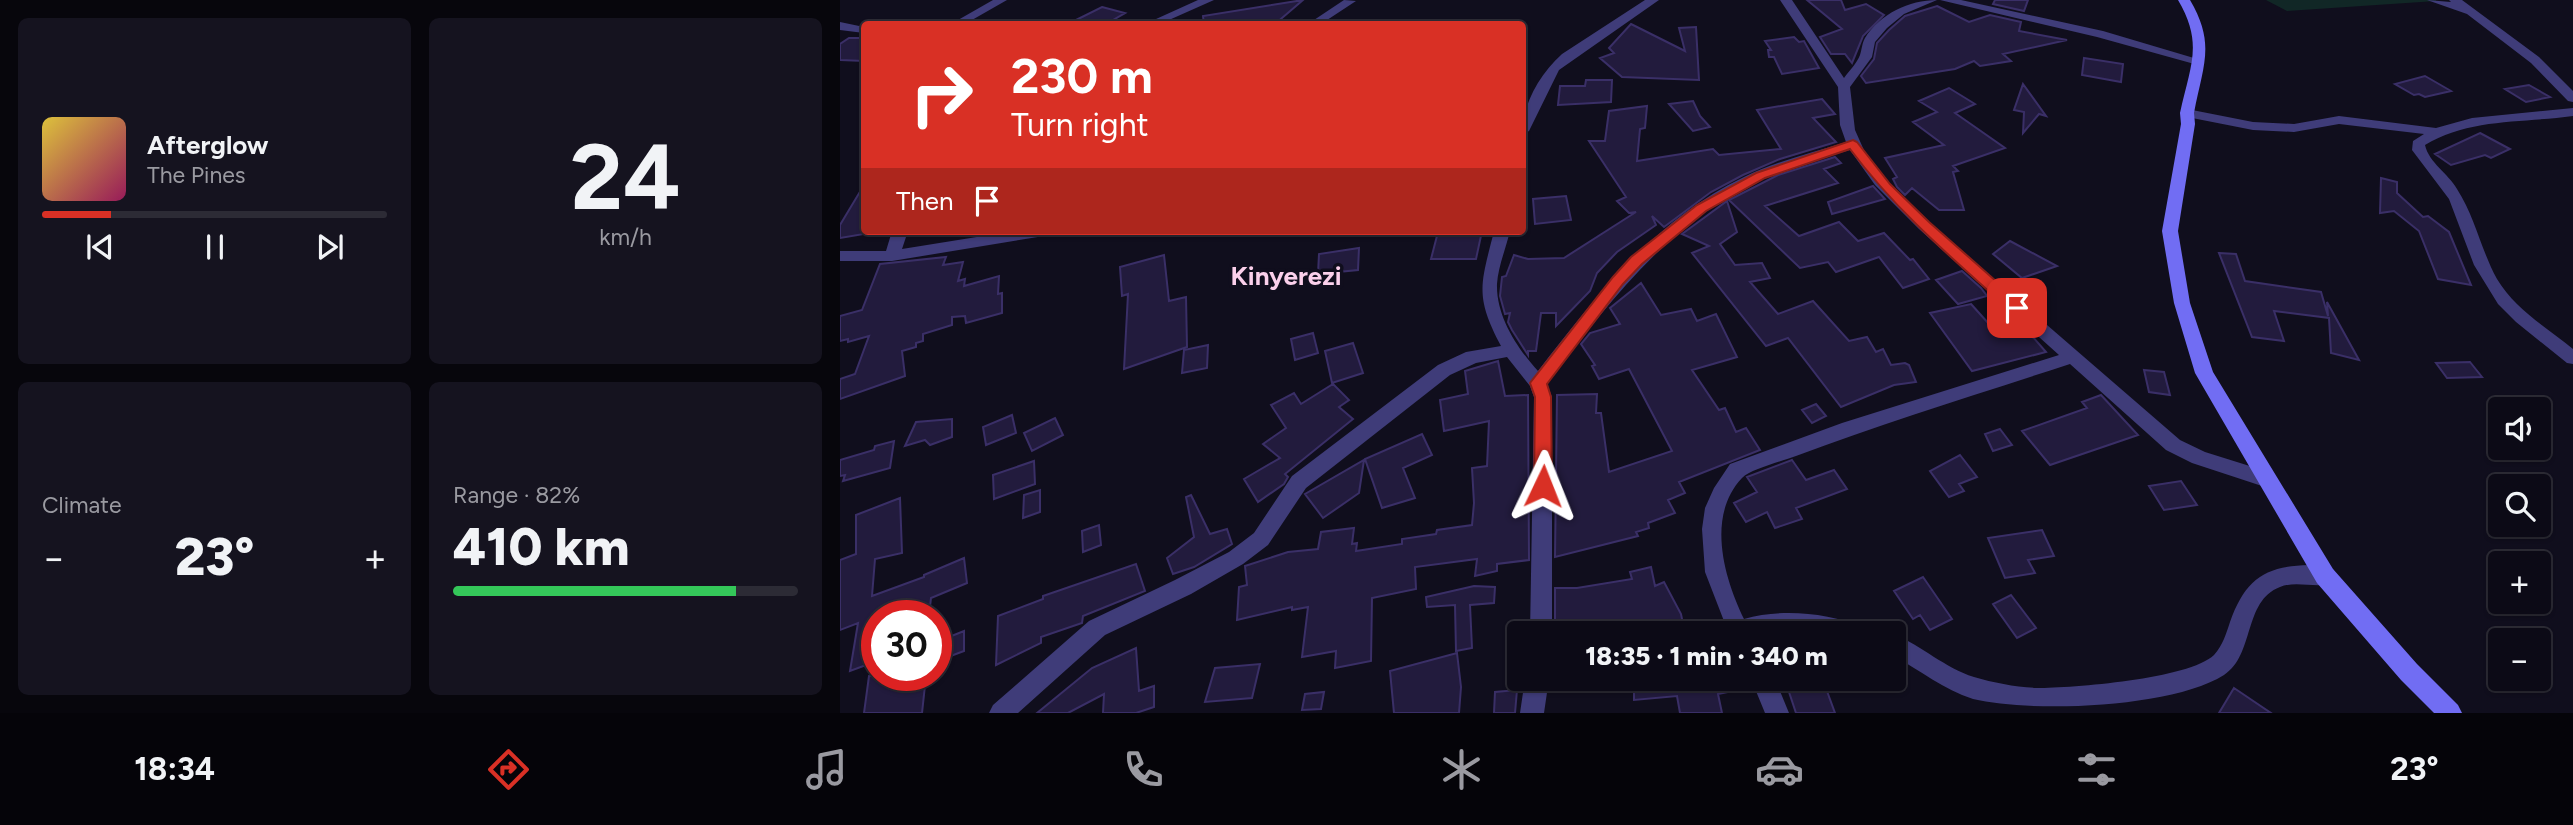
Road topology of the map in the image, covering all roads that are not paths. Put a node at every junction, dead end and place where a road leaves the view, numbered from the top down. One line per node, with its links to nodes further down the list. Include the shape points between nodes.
1 (1001, 0): 12 (street)
2 (1208, 0): 13 (street)
3 (1653, 0): 22 (street, via 1566,57 1554,68)
4 (1786, 0): 18 (street)
5 (1931, 0): 18 (street, via 1900,12 1883,25 1868,41 1866,57)
6 (1946, 0): 17 (street)
7 (2184, 0): 17 (street, via 2197,22)
8 (2432, 0): 11 (street)
9 (2455, 0): 11 (street)
10 (1350, 1): 14 (street)
11 (2474, 14): 19 (street, via 2535,60)
12 (962, 21)
13 (1158, 21)
14 (1319, 21)
15 (840, 26): 16 (street)
16 (861, 30)
17 (2198, 61): 21 (street)
18 (1844, 87): 24 (street)
19 (2573, 98)
20 (2573, 112): 23 (street, via 2484,120)
21 (2187, 113): 23 (street, via 2273,128 2339,120); 34 (street, via 2170,231 2182,303 2204,373)
22 (1526, 115)
23 (2439, 133): 32 (street, via 2418,144 2418,153 2459,202 2496,292)
24 (1853, 144): 31 (street, via 1885,187 1924,226); 33 (street, via 1739,185 1670,231 1618,280)
25 (899, 235): 29 (street)
26 (1020, 235): 29 (street)
27 (1501, 235): 30 (street, via 1489,284 1496,324)
28 (840, 256): 29 (street)
29 (892, 256)
30 (1512, 350): 33 (street); 41 (street, via 1472,357 1444,370 1299,482 1261,538 1244,552 1097,628)
31 (2072, 357): 34 (street, via 2173,445); 37 (street, via 1849,428 1737,470 1724,483 1716,505 1712,539 1719,591)
32 (2573, 358)
33 (1538, 383): 36 (street, via 1545,431)
34 (2264, 479): 35 (street)
35 (2325, 576): 38 (street, via 2295,573 2275,578 2255,592 2228,657 2215,668 2185,679 2035,699 1990,693 1953,680); 44 (street)
36 (1541, 621)
37 (1734, 621)
38 (1906, 652)
39 (1535, 691): 42 (street)
40 (1768, 691): 43 (street)
41 (1007, 712)
42 (1532, 713)
43 (1777, 713)
44 (2450, 713)

